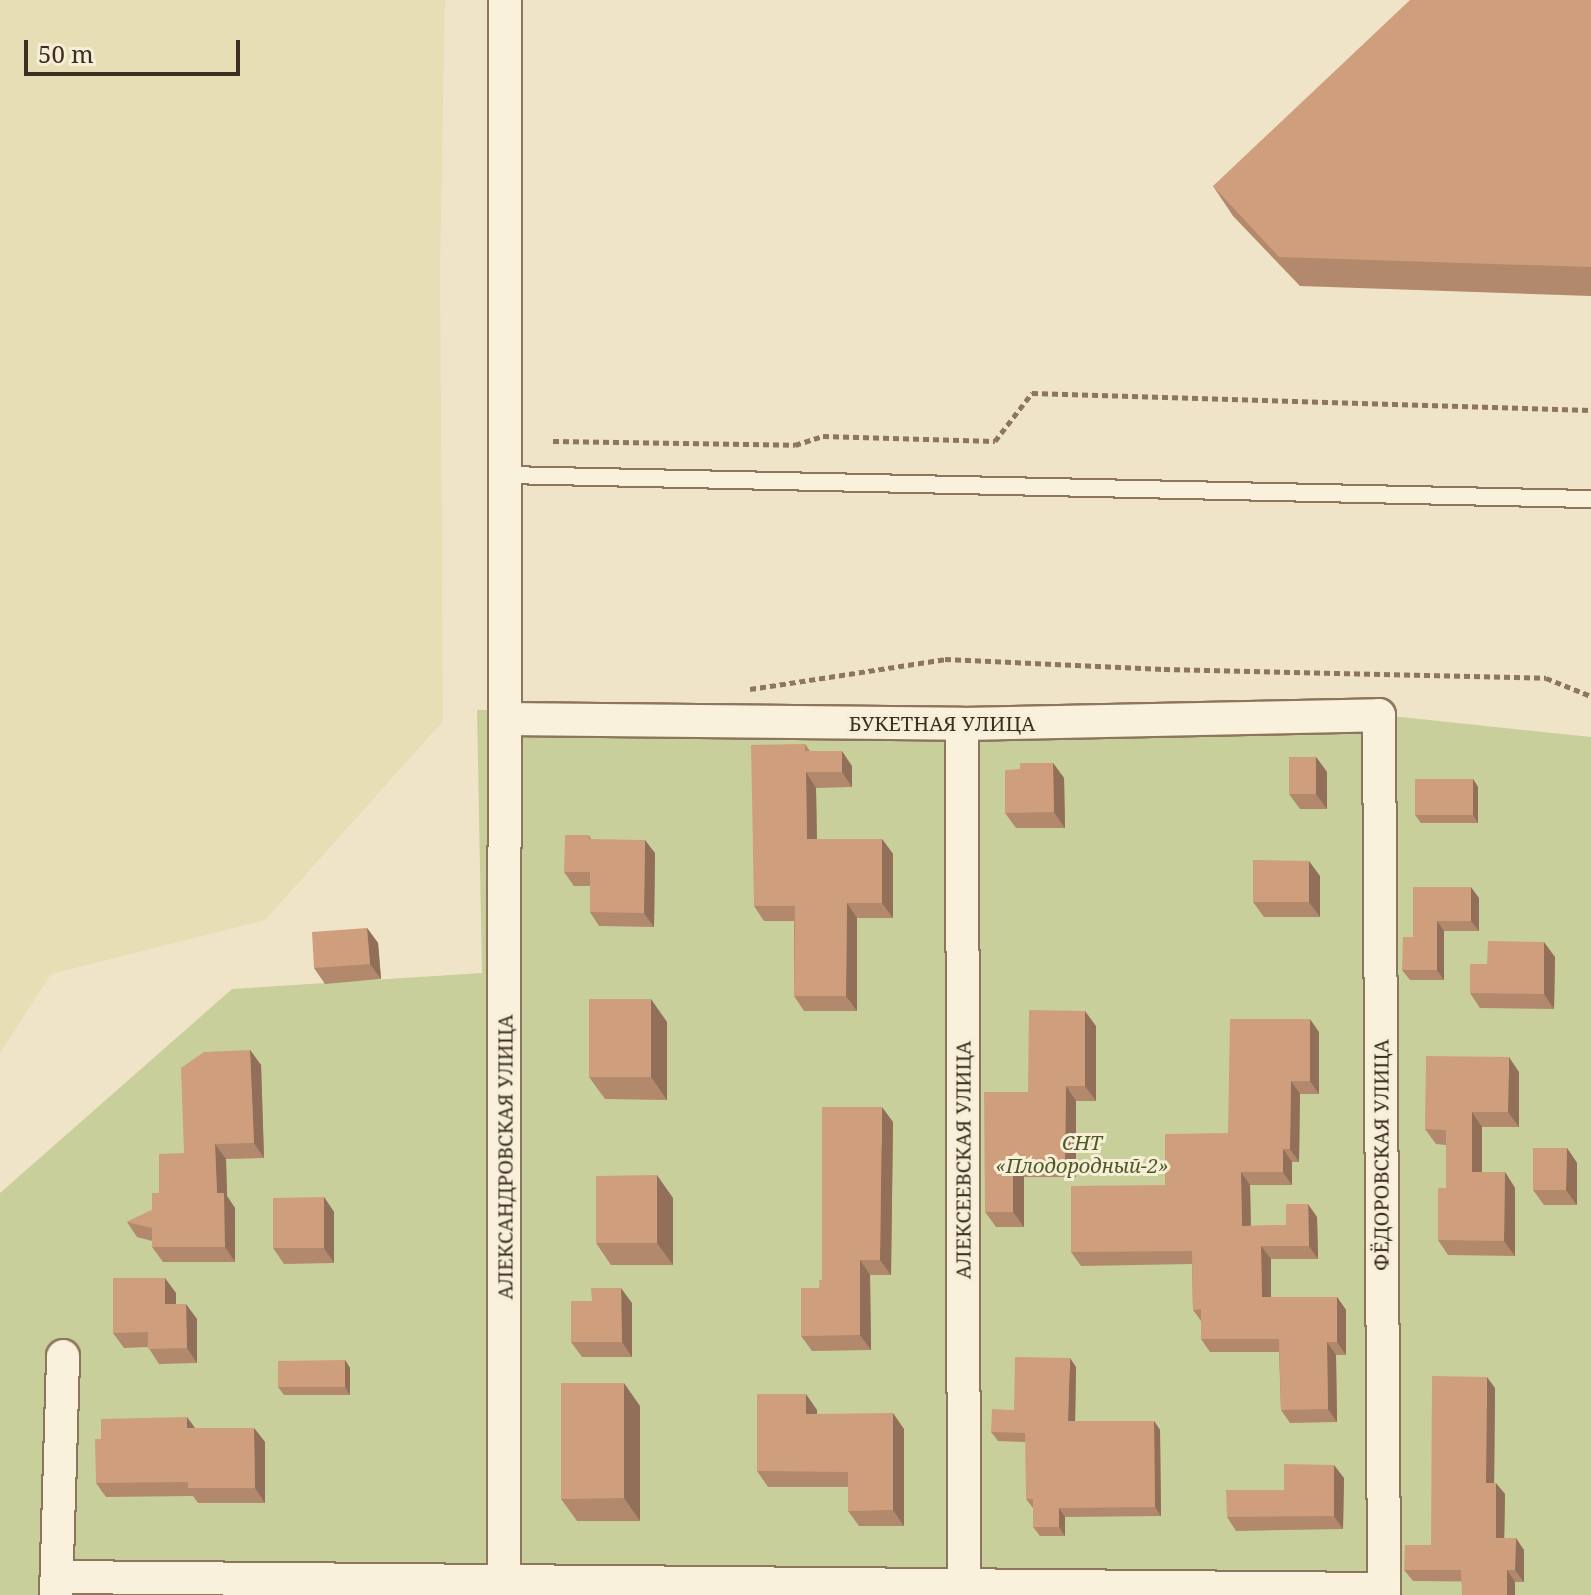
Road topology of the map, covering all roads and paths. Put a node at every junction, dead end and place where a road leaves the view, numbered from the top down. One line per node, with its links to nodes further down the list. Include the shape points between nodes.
1 (505, 0): 4 (street, АЛЕКСАНДРОВСКАЯ УЛИЦА)
2 (1591, 410): 3 (path, via 1032,393 995,441 823,436 795,445)
3 (553, 441)
4 (506, 475): 5 (lane); 9 (street, АЛЕКСАНДРОВСКАЯ УЛИЦА)
5 (1591, 499)
6 (747, 690): 7 (path, via 945,659 1546,678)
7 (1591, 696)
8 (1379, 715): 10 (street, БУКЕТНАЯ УЛИЦА); 15 (street, ФЁДОРОВСКАЯ УЛИЦА)
9 (506, 719): 10 (street, БУКЕТНАЯ УЛИЦА); 13 (street, АЛЕКСАНДРОВСКАЯ УЛИЦА)
10 (962, 724): 14 (street, АЛЕКСЕЕВСКАЯ УЛИЦА)
11 (63, 1356): 12 (street)
12 (57, 1586): 13 (street)
13 (504, 1588): 14 (street)
14 (964, 1589): 15 (street)
15 (1384, 1592)

